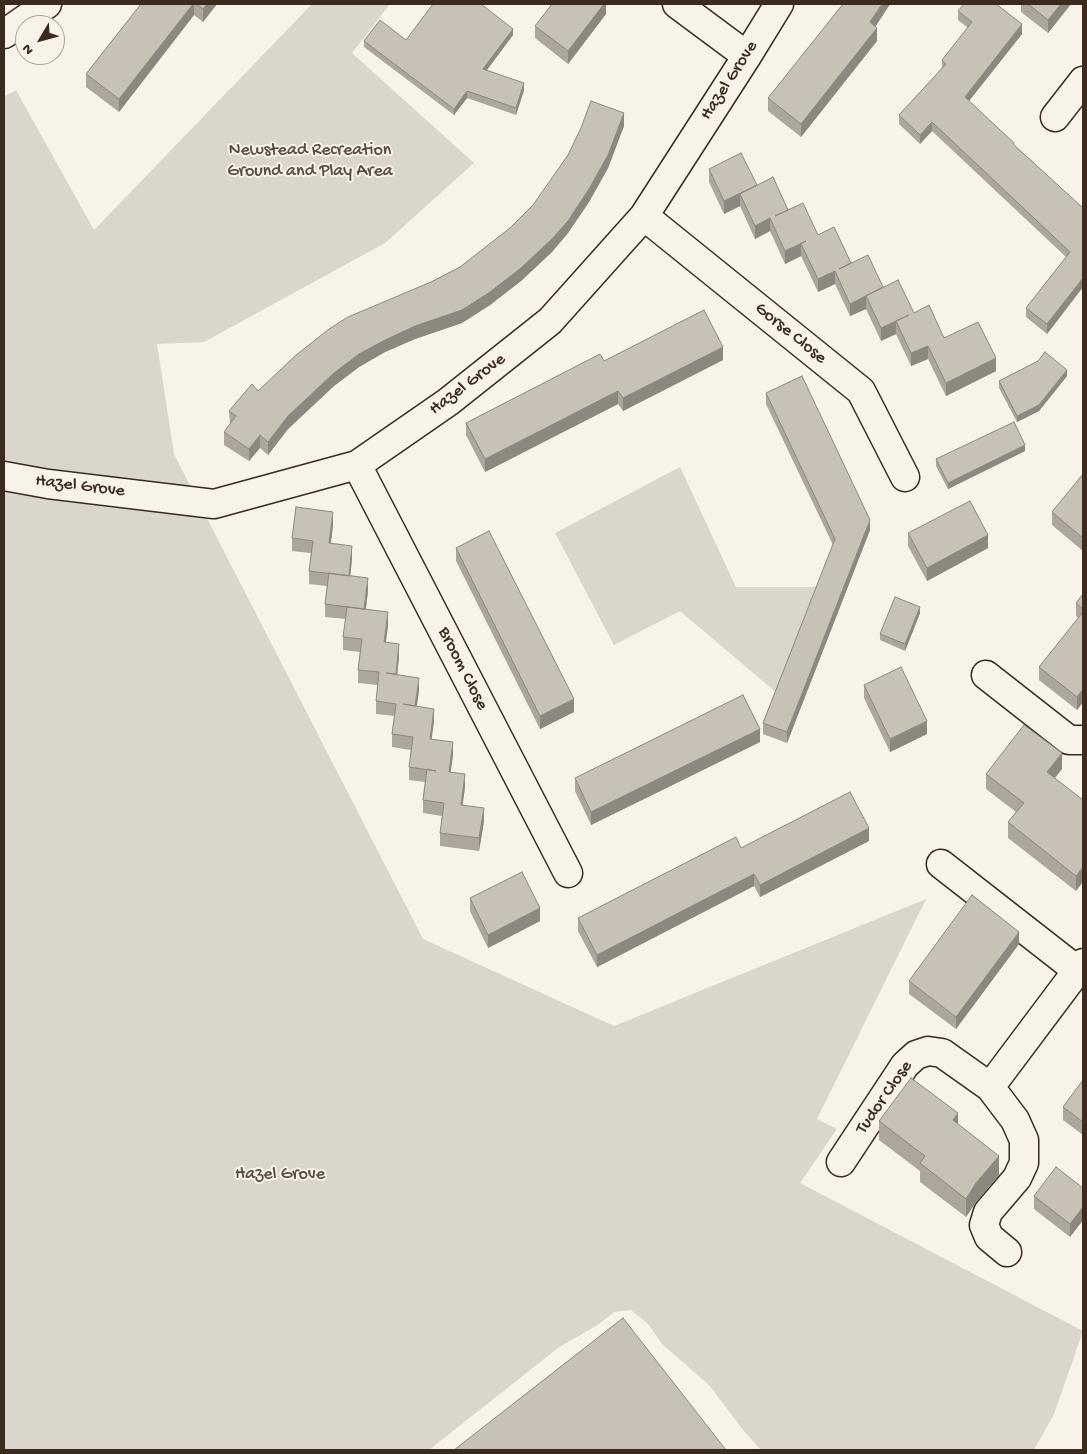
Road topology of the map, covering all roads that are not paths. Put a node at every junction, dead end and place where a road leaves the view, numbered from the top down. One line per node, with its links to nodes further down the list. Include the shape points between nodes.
1 (47, 4): 4 (street)
2 (677, 4): 5 (street)
3 (779, 4): 5 (street, Hazel Grove)
4 (4, 34)
5 (747, 56): 8 (street, Hazel Grove)
6 (1083, 81): 7 (street)
7 (1055, 117)
8 (644, 216): 9 (street, Hazel Grove, via 550,321 448,402); 11 (street, Gorse Close, via 861,391)
9 (356, 465): 10 (street, Hazel Grove, via 214,504); 15 (street, Broom Close)
10 (4, 476)
11 (905, 477)
12 (986, 675): 13 (street, via 1069,740)
13 (1083, 740)
14 (940, 864): 16 (street)
15 (568, 872)
16 (1080, 967): 17 (street)
17 (990, 1087): 18 (street, Tudor Close, via 942,1053 928,1051 916,1055); 19 (street, Tudor Close, via 1015,1120 1024,1140 1024,1163 1017,1178 988,1212 984,1225 989,1237)
18 (841, 1162)
19 (1007, 1252)

